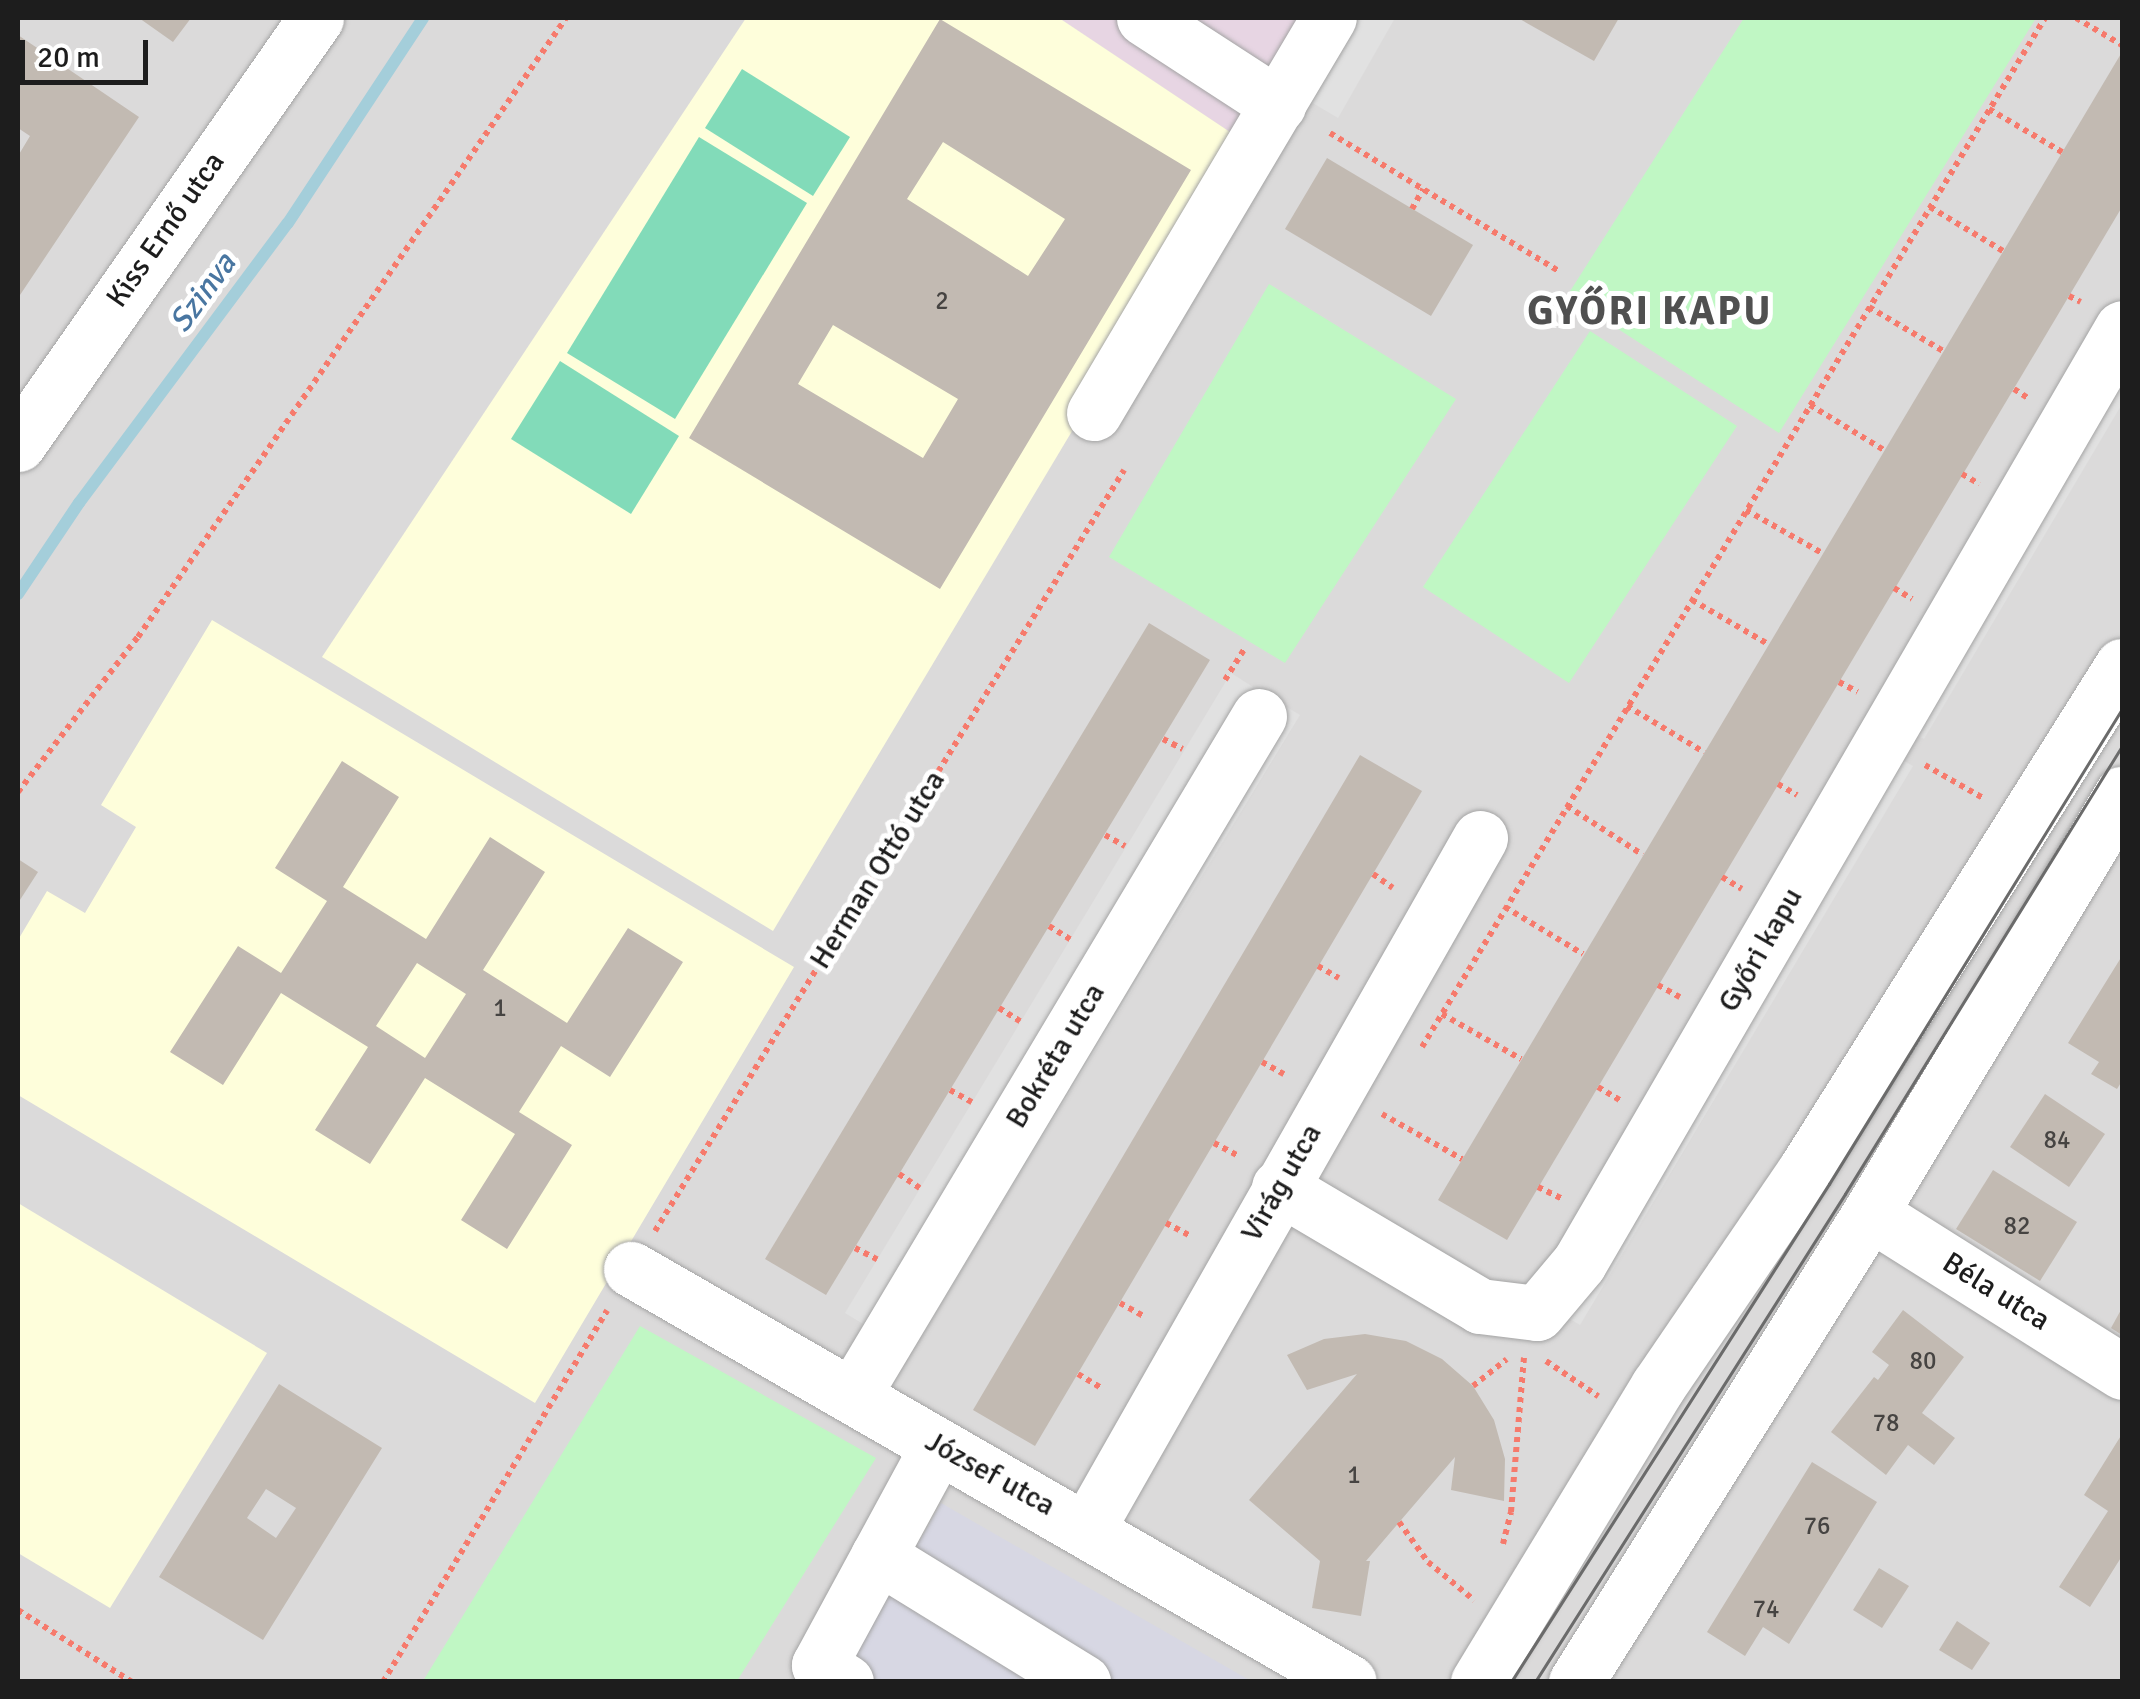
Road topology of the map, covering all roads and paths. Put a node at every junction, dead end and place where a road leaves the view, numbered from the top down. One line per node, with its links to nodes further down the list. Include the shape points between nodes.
1 (316, 18): 22 (street, Kiss Ernő utca)
2 (566, 18): 36 (path, via 138,637)
3 (1329, 18): 8 (street)
4 (2045, 18): 9 (path)
5 (2076, 18): 7 (path)
6 (1148, 19): 8 (street)
7 (2122, 45)
8 (1278, 105): 21 (street)
9 (1989, 109): 11 (path); 13 (path)
10 (1330, 133): 12 (path)
11 (2062, 152)
12 (1423, 188): 14 (path); 16 (path)
13 (1930, 207): 15 (path); 17 (path)
14 (1412, 209)
15 (2003, 250)
16 (1560, 272)
17 (1868, 307): 19 (path); 20 (path)
18 (2122, 328): 33 (street, Győri kapu)
19 (1943, 351)
20 (1810, 405): 23 (path); 25 (path)
21 (1094, 413)
22 (18, 444)
23 (1884, 450)
24 (1124, 470): 72 (path, Herman Ottó utca)
25 (1746, 510): 26 (path); 27 (path)
26 (1822, 553)
27 (1692, 600): 28 (path); 30 (path)
28 (1768, 644)
29 (2122, 666): 94 (street, via 1806,1170 1658,1386)
30 (1627, 706): 35 (path); 39 (path)
31 (1259, 716): 80 (street, Bokréta utca)
32 (1162, 738): 34 (path)
33 (1883, 741): 38 (path); 64 (street, Győri kapu, via 1580,1263 1537,1313 1480,1306)
34 (1184, 749)
35 (1704, 752)
36 (18, 792)
37 (2122, 794): 67 (street)
38 (1993, 804)
39 (1566, 806): 41 (path); 44 (path)
40 (1105, 834): 43 (path)
41 (1548, 834)
42 (1480, 838): 64 (street, Virág utca)
43 (1125, 846)
44 (1643, 855)
45 (1372, 874): 46 (path)
46 (1393, 888)
47 (1505, 908): 50 (path)
48 (1049, 926): 49 (path)
49 (1070, 939)
50 (1583, 954)
51 (1318, 966): 52 (path)
52 (1339, 978)
53 (1000, 1008): 55 (path)
54 (1442, 1014): 56 (path)
55 (1020, 1021)
56 (1521, 1059)
57 (1262, 1062): 58 (path)
58 (1284, 1074)
59 (950, 1090): 60 (path)
60 (972, 1102)
61 (1382, 1114): 63 (path)
62 (1214, 1143): 64 (path)
63 (1462, 1159)
64 (1258, 1171): 84 (street, Virág utca)
65 (899, 1174): 66 (path)
66 (920, 1188)
67 (1870, 1212): 76 (street, Béla utca); 95 (street)
68 (1166, 1223): 69 (path)
69 (1190, 1236)
70 (855, 1248): 71 (path)
71 (877, 1260)
72 (631, 1270): 80 (street, József utca); 90 (path, Herman Ottó utca)
73 (1120, 1304): 74 (path)
74 (1143, 1316)
75 (1524, 1346): 78 (path); 81 (path); 85 (path, via 1511,1512)
76 (2122, 1372)
77 (1078, 1374): 79 (path)
78 (1473, 1386)
79 (1101, 1388)
80 (853, 1395): 82 (street, József utca)
81 (1608, 1403)
82 (938, 1446): 84 (street, József utca); 86 (street)
83 (1399, 1522): 87 (path, via 1428,1562)
84 (1086, 1529): 93 (street, József utca)
85 (1502, 1547)
86 (878, 1556): 91 (street, via 818,1665); 92 (street)
87 (1480, 1604)
88 (18, 1610): 89 (path)
89 (132, 1682)
90 (384, 1682)
91 (846, 1682)
92 (1084, 1682)
93 (1348, 1682)
94 (1478, 1682)
95 (1576, 1682)

